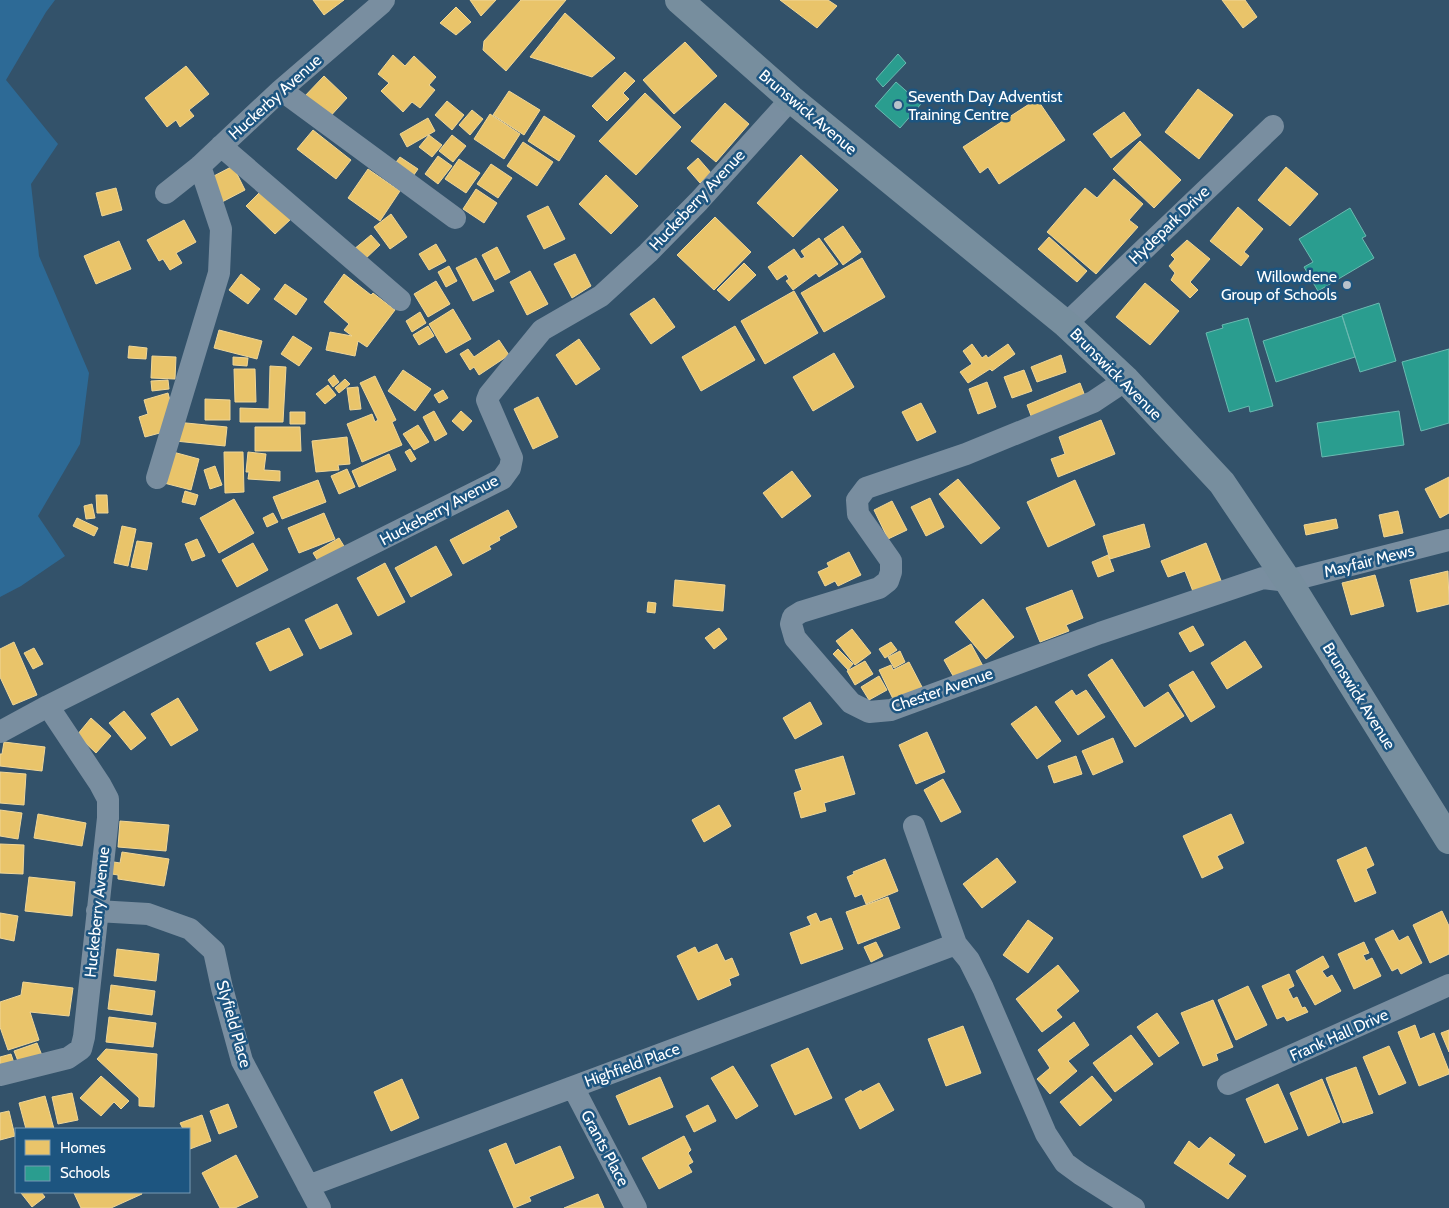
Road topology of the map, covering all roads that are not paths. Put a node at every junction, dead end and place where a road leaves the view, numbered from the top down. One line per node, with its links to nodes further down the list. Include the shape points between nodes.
1 (384, 0): 3 (street, Huckerby Avenue)
2 (679, 0): 4 (main road, Brunswick Avenue)
3 (280, 90): 6 (street, Huckerby Avenue); 9 (street)
4 (791, 99): 11 (main road, Brunswick Avenue); 16 (street, Huckeberry Avenue, via 699,201 602,296 542,330 489,395 487,400 512,458 502,479)
5 (1272, 126): 11 (street, Hydepark Drive)
6 (221, 146): 7 (street, Huckerby Avenue); 10 (street)
7 (200, 166): 8 (street, Huckerby Avenue); 13 (street, via 221,229 219,274)
8 (166, 193)
9 (456, 218)
10 (400, 300)
11 (1066, 324): 12 (main road, Brunswick Avenue)
12 (1126, 380): 15 (main road, Brunswick Avenue, via 1222,483); 15 (street, Chester Avenue, via 1084,406 966,454 866,488 856,500 858,514 891,561 888,581 879,588 800,612 793,617 791,624 795,638 851,703 869,712 891,710 1100,633 1263,578)
13 (157, 478)
14 (1449, 540): 15 (street, Mayfair Mews)
15 (1288, 582): 19 (main road, Brunswick Avenue)
16 (48, 706): 17 (street, Huckeberry Avenue); 20 (street, Huckeberry Avenue, via 108,799)
17 (0, 732)
18 (914, 826): 21 (street)
19 (1449, 840)
20 (98, 911): 23 (street, Huckeberry Avenue, via 81,1049 68,1058); 26 (street, Slyfield Place, via 148,914 190,929 214,951 242,1061)
21 (956, 944): 25 (street, Highfield Place); 29 (street, via 969,960 983,988 1046,1134 1066,1163)
22 (1449, 985): 24 (street, Frank Hall Drive)
23 (0, 1075)
24 (1228, 1084)
25 (573, 1087): 26 (street, Highfield Place); 28 (street, Grants Place)
26 (308, 1186): 27 (street, Slyfield Place)
27 (320, 1208)
28 (636, 1208)
29 (1134, 1208)

